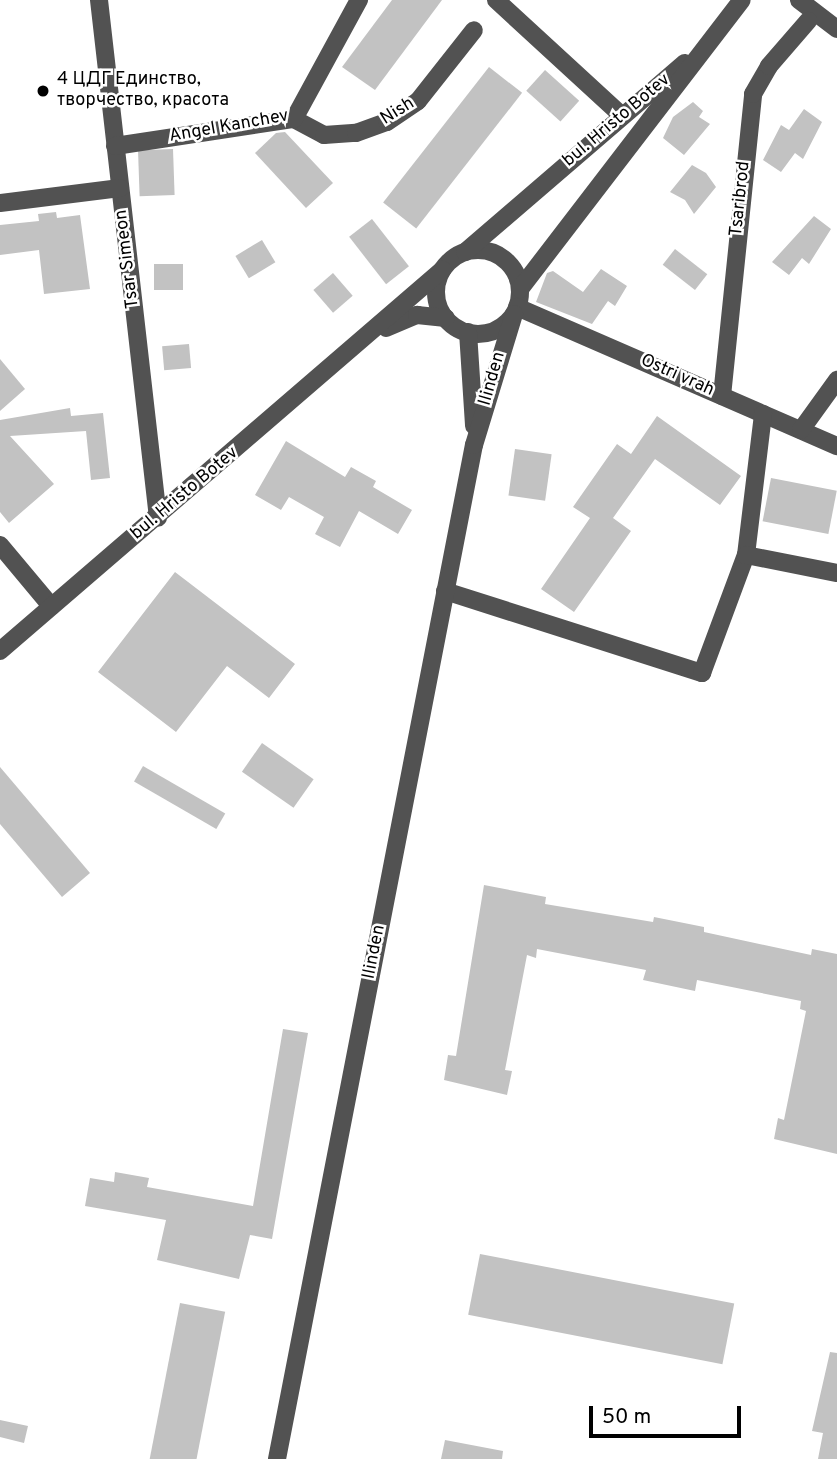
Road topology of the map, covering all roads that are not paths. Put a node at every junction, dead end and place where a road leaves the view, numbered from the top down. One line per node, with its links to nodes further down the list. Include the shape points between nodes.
1 (99, 0): 12 (street, Tsar Simeon)
2 (359, 0): 11 (street, Angel Kanchev)
3 (496, 0): 10 (street)
4 (742, 0): 9 (street, bul. Hristo Botev)
5 (799, 0): 7 (street)
6 (808, 21): 22 (street, Tsaribrod, via 769,66 753,94)
7 (837, 29)
8 (474, 30): 11 (street, Nish, via 418,101 387,122 356,133 324,135)
9 (706, 46): 10 (street, bul. Hristo Botev); 17 (street, bul. Hristo Botev)
10 (622, 116): 15 (street, bul. Hristo Botev)
11 (294, 119): 12 (street, Angel Kanchev)
12 (115, 146): 13 (street, Tsar Simeon)
13 (120, 188): 14 (street); 27 (street, Tsar Simeon)
14 (0, 203)
15 (465, 252): 16 (street); 17 (street, via 484,250 502,257 515,271)
16 (442, 270): 18 (street, via 437,295); 20 (street, bul. Hristo Botev)
17 (517, 303): 19 (street, via 494,330); 22 (street, Ostri vrah); 25 (street, Ilinden)
18 (446, 318): 19 (street); 20 (street, bul. Hristo Botev, via 417,315)
19 (468, 332): 25 (street, Ilinden)
20 (369, 336): 27 (street, bul. Hristo Botev)
21 (837, 380): 24 (street)
22 (722, 396): 23 (street, Ostri vrah)
23 (763, 414): 24 (street, Ostri vrah); 29 (street)
24 (802, 430): 26 (street, Ostri vrah)
25 (474, 445): 31 (street, Ilinden)
26 (837, 446)
27 (158, 518): 32 (street, bul. Hristo Botev)
28 (0, 545): 32 (street)
29 (746, 555): 30 (street); 31 (street, via 702,673)
30 (837, 573)
31 (445, 591): 34 (street, Ilinden)
32 (51, 606): 33 (street, bul. Hristo Botev)
33 (0, 651)
34 (276, 1459)

